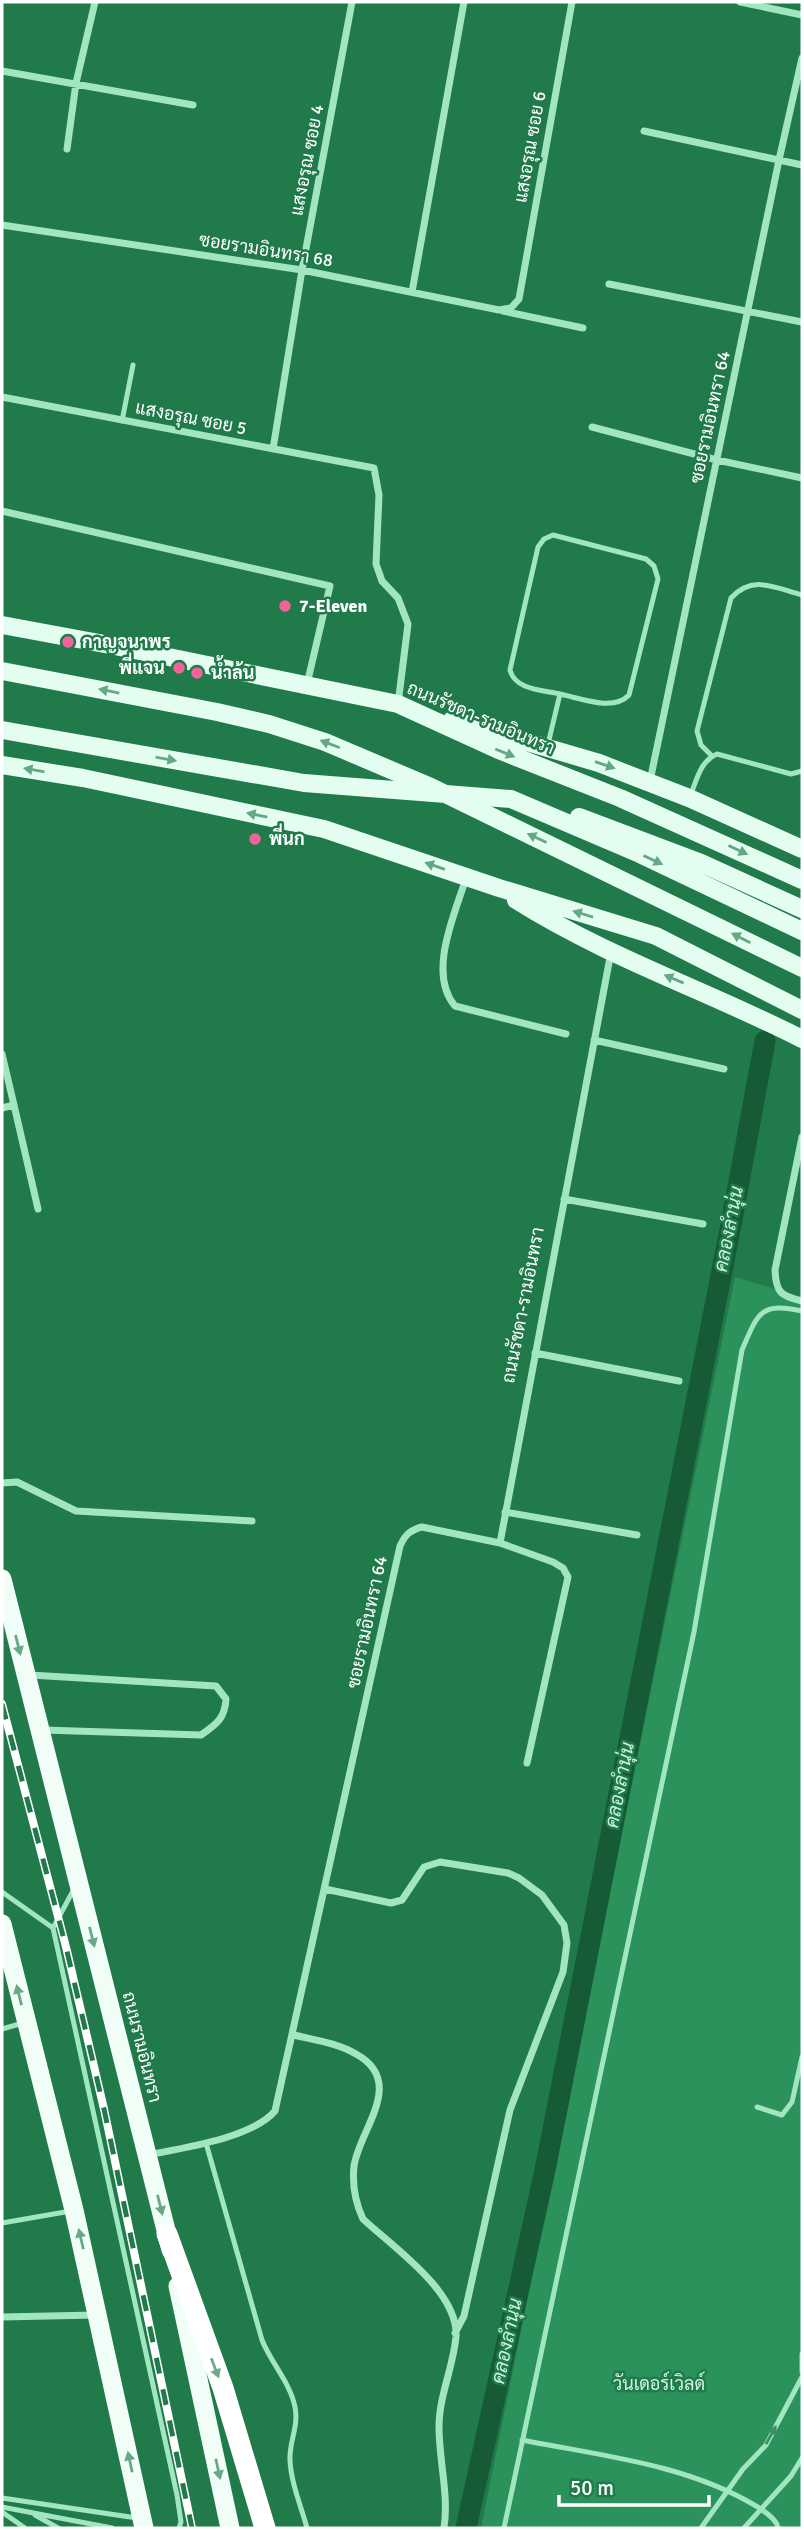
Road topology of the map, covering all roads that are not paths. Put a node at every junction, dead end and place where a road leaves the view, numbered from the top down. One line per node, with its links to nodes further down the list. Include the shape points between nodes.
1 (95, 2): 9 (street)
2 (352, 2): 16 (street, แสงอรุณ ซอย 4)
3 (464, 2): 18 (street)
4 (572, 2): 19 (street, แสงอรุณ ซอย 6, via 519,299 511,308)
5 (740, 2): 6 (street)
6 (802, 15)
7 (802, 58): 13 (street, ซอยรามอินทรา 64)
8 (2, 71): 9 (street)
9 (76, 83): 10 (street); 12 (street)
10 (193, 104)
11 (644, 131): 13 (street)
12 (67, 149)
13 (779, 160): 14 (street); 20 (street, ซอยรามอินทรา 64)
14 (802, 165)
15 (2, 225): 16 (street, ซอยรามอินทรา 68)
16 (302, 270): 18 (street, ซอยรามอินทรา 68); 27 (street, แสงอรุณ ซอย 4)
17 (609, 284): 20 (street)
18 (412, 292): 19 (street, ซอยรามอินทรา 68)
19 (499, 310): 22 (street, ซอยรามอินทรา 68)
20 (748, 310): 21 (street); 28 (street, ซอยรามอินทรา 64)
21 (802, 322)
22 (583, 328)
23 (133, 365): 25 (lane)
24 (2, 397): 25 (street, แสงอรุณ ซอย 5)
25 (122, 421): 27 (street, แสงอรุณ ซอย 5)
26 (592, 427): 28 (street)
27 (273, 449): 36 (street, แสงอรุณ ซอย 5, via 374,468 379,495 376,564 408,624)
28 (717, 460): 29 (street); 42 (street, ซอยรามอินทรา 64)
29 (802, 478)
30 (2, 511): 34 (street, via 330,586)
31 (802, 595): 39 (lane, via 754,583 732,598 696,731)
32 (2, 625): 34 (main road, ถนนรัชดา-รามอินทรา)
33 (2, 671): 52 (main road, one-way to 33, bridge, via 431,787 326,742 216,712)
34 (307, 685): 36 (main road, ถนนรัชดา-รามอินทรา)
35 (559, 695): 35 (lane, via 519,684 510,670 538,547 555,535 646,559 658,579 629,695 614,705); 38 (lane)
36 (398, 705): 38 (main road); 47 (main road, ถนนรัชดา-รามอินทรา, one-way to 47)
37 (2, 730): 44 (main road, one-way to 44, via 304,783)
38 (548, 747): 42 (main road, one-way to 42)
39 (712, 756): 41 (lane, via 720,754 791,774); 43 (lane, via 703,765)
40 (2, 765): 46 (main road, one-way to 40, via 324,829)
41 (802, 771)
42 (650, 782): 43 (main road)
43 (690, 797): 45 (main road)
44 (511, 799): 49 (main road, via 652,843); 50 (main road, one-way to 50)
45 (802, 849)
46 (467, 877): 48 (main road); 54 (street, via 442,966 446,996 455,1006)
47 (802, 880)
48 (499, 888): 51 (main road, via 544,918); 53 (main road, one-way to 48, via 656,936)
49 (802, 909)
50 (802, 931)
51 (611, 952): 55 (main road, one-way to 51); 56 (street, ถนนรัชดา-รามอินทรา)
52 (802, 968)
53 (802, 1010)
54 (566, 1034)
55 (802, 1039)
56 (594, 1040): 58 (street); 62 (street, ถนนรัชดา-รามอินทรา)
57 (2, 1054): 59 (street)
58 (724, 1069)
59 (14, 1105): 60 (street); 63 (street)
60 (2, 1108)
61 (802, 1137): 65 (street, via 775,1270 776,1286)
62 (564, 1199): 64 (street); 67 (street, ถนนรัชดา-รามอินทรา)
63 (38, 1209)
64 (703, 1224)
65 (802, 1301)
66 (802, 1311): 99 (lane, via 768,1308 754,1322 742,1350 694,1632)
67 (535, 1353): 68 (street); 70 (street, ถนนรัชดา-รามอินทรา)
68 (679, 1381)
69 (2, 1483): 71 (street, via 17,1482 76,1511)
70 (505, 1512): 72 (street); 73 (street, ถนนรัชดา-รามอินทรา)
71 (252, 1521)
72 (637, 1535)
73 (500, 1543): 77 (street, ซอยรามอินทรา 64, via 553,1562 568,1577); 79 (street, ซอยรามอินทรา 64, via 422,1527 404,1537)
74 (2, 1579): 75 (highway, ถนนรามอินทรา, one-way to 75)
75 (26, 1674): 76 (highway, ถนนรามอินทรา); 76 (street, via 216,1686 226,1699 219,1723 201,1735)
76 (39, 1730): 78 (highway, ถนนรามอินทรา)
77 (527, 1763)
78 (78, 1882): 82 (lane); 89 (highway, ถนนรามอินทรา, one-way to 89)
79 (325, 1889): 85 (street, ซอยรามอินทรา 64); 95 (street, via 391,1903 402,1900 425,1867 440,1862 519,1878 542,1895 564,1925 563,1972 510,2110 464,2316)
80 (2, 1892): 82 (lane)
81 (2, 1924): 83 (highway, one-way to 81)
82 (53, 1928): 111 (lane, via 177,2495)
83 (26, 2022): 84 (lane); 90 (highway)
84 (2, 2029)
85 (294, 2035): 88 (street, ซอยรามอินทรา 64, via 275,2111 261,2124); 95 (street, via 342,2048 369,2063 376,2077 378,2107 358,2150 353,2183 357,2206 363,2219 439,2288 449,2304)
86 (802, 2057): 87 (lane, via 793,2102 782,2115)
87 (757, 2108)
88 (206, 2143): 89 (street, ซอยรามอินทรา 64); 114 (lane, via 262,2340 295,2407 290,2459)
89 (148, 2155): 92 (highway, ถนนรามอินทรา, one-way to 92)
90 (74, 2210): 91 (lane); 93 (highway, one-way to 90)
91 (2, 2223)
92 (167, 2234): 112 (highway, ถนนรามอินทรา, one-way to 112); 113 (highway, one-way to 113, via 223,2388)
93 (99, 2315): 94 (street); 107 (highway, one-way to 93)
94 (2, 2318)
95 (455, 2333): 115 (street, via 439,2425 447,2503)
96 (802, 2354): 97 (lane)
97 (802, 2372)
98 (802, 2377): 101 (lane, one-way to 98, via 766,2445)
99 (522, 2440): 101 (lane, via 681,2472); 116 (lane)
100 (802, 2458): 104 (lane)
101 (728, 2490): 104 (lane); 117 (lane)
102 (2, 2498): 107 (lane)
103 (2, 2507): 106 (lane)
104 (761, 2509): 118 (lane); 119 (lane)
105 (2, 2512): 108 (lane)
106 (30, 2512): 109 (lane); 110 (lane)
107 (143, 2523)
108 (25, 2528)
109 (58, 2528)
110 (112, 2528)
111 (179, 2528)
112 (230, 2528)
113 (265, 2528)
114 (307, 2528)
115 (444, 2528)
116 (504, 2528)
117 (701, 2528)
118 (744, 2528)
119 (778, 2528)

